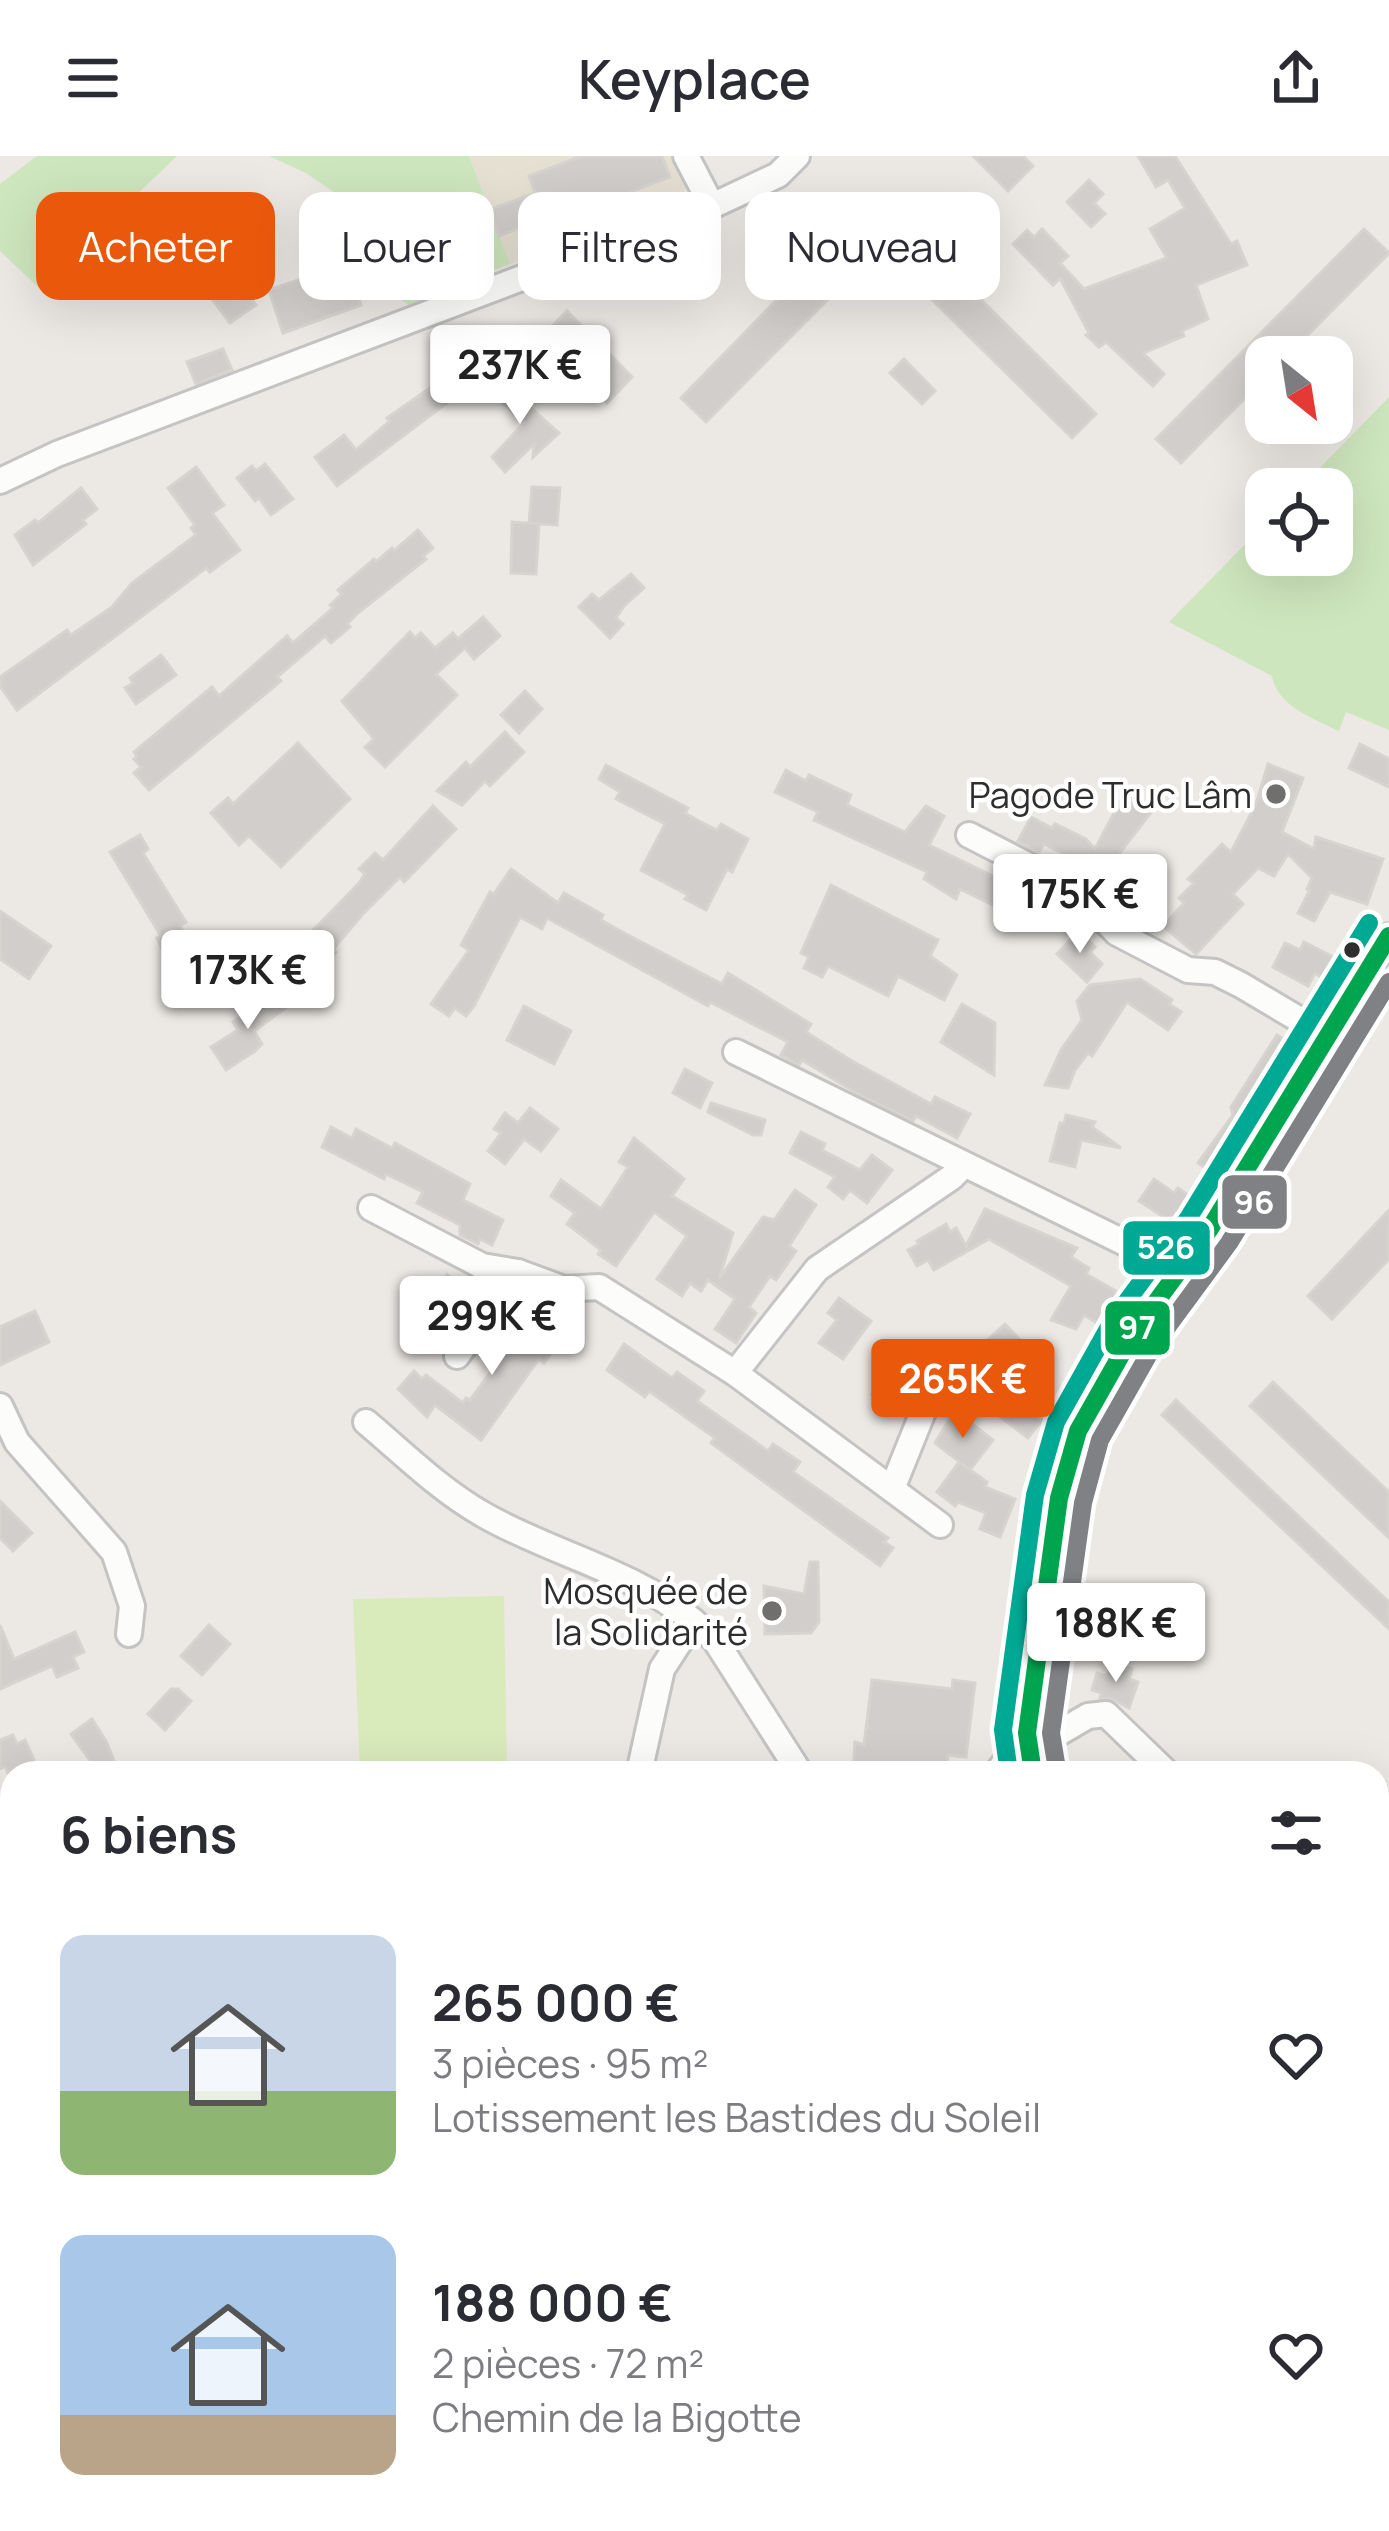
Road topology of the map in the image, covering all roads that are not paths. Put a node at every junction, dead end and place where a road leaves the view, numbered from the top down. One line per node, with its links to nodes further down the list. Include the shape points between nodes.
1 (686, 156): 3 (street)
2 (797, 156): 4 (street, via 778,175)
3 (705, 192)
4 (721, 202)
5 (518, 279): 6 (street)
6 (57, 454): 7 (street); 8 (street)
7 (0, 469)
8 (0, 481)
9 (969, 835): 11 (street, via 1073,889 1117,933 1188,970 1215,972)
10 (1389, 936): 11 (street)
11 (1327, 1036): 15 (street)
12 (736, 1052): 13 (street)
13 (964, 1165): 15 (street); 18 (street, via 818,1269)
14 (371, 1208): 16 (street, via 482,1266)
15 (1180, 1270): 26 (street, via 1134,1331 1078,1431 1059,1498)
16 (518, 1272): 17 (street); 18 (street, via 564,1289 599,1287)
17 (457, 1356)
18 (735, 1373): 22 (street)
19 (931, 1392): 22 (street)
20 (0, 1406): 25 (street, via 17,1442 114,1552 132,1606)
21 (366, 1421): 24 (street, via 487,1517 644,1588)
22 (892, 1489): 23 (street)
23 (940, 1525)
24 (693, 1621): 27 (street, via 662,1669); 28 (street, via 716,1640)
25 (129, 1634)
26 (1029, 1753): 29 (street, via 1088,1716 1106,1714)
27 (642, 1761)
28 (792, 1761)
29 (1155, 1761)

